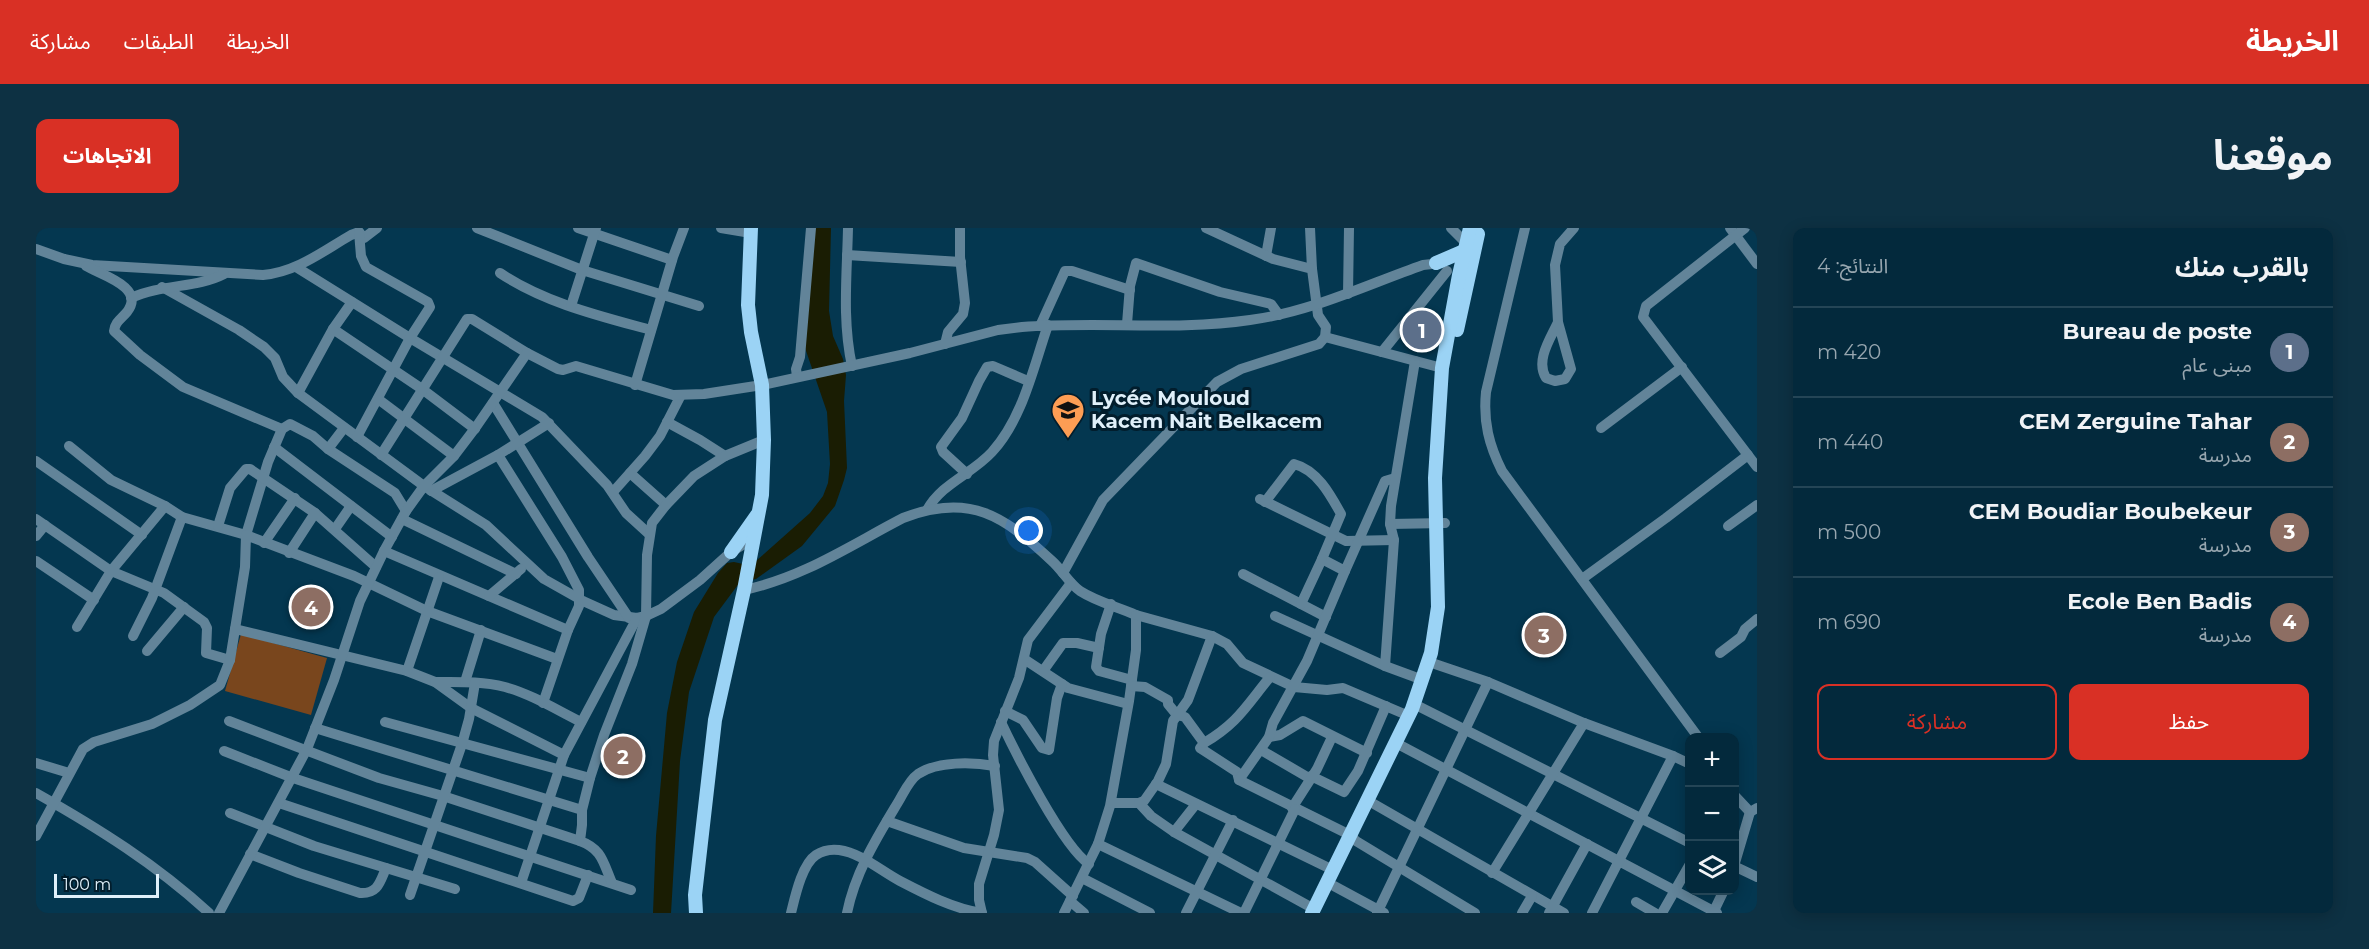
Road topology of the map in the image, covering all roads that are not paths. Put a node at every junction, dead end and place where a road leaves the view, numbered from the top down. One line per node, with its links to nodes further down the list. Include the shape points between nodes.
1 (377, 228): 21 (street, via 364,238)
2 (477, 228): 33 (street)
3 (578, 228): 19 (street)
4 (684, 228): 26 (street)
5 (721, 228): 20 (street)
6 (811, 228): 63 (street, via 796,369)
7 (848, 228): 24 (street)
8 (960, 228): 27 (street)
9 (1206, 228): 25 (street)
10 (1271, 228): 25 (street)
11 (1310, 228): 32 (street)
12 (1349, 228): 39 (street)
13 (1451, 228): 29 (street)
14 (1470, 228): 29 (main road)
15 (1479, 228): 29 (main road)
16 (1525, 228): 139 (street, via 1486,392 1486,429 1502,471)
17 (1574, 228): 47 (street, via 1560,243 1557,253)
18 (1745, 228): 22 (street)
19 (595, 231): 26 (street); 33 (street)
20 (751, 231): 66 (main road, via 748,305)
21 (359, 232): 31 (street); 53 (street, via 366,267 430,304)
22 (1732, 232): 30 (street); 61 (street, via 1646,306 1645,322)
23 (36, 249): 28 (street)
24 (847, 255): 27 (street); 59 (street)
25 (1266, 256): 32 (street)
26 (672, 260): 40 (street)
27 (961, 262): 54 (street, via 964,309 948,332)
28 (80, 263): 34 (street); 36 (street)
29 (1456, 264): 39 (street); 55 (street); 60 (main road); 110 (main road, via 1456,333 1444,421)
30 (1757, 264)
31 (296, 267): 34 (street, via 275,274); 42 (street)
32 (1312, 269): 43 (street)
33 (582, 270): 40 (street); 44 (street)
34 (226, 273): 37 (street, via 206,281)
35 (500, 273): 44 (street)
36 (121, 283): 37 (street); 41 (street)
37 (159, 288): 41 (street); 68 (street, via 264,347)
38 (1130, 290): 46 (street, via 1138,264 1220,292 1271,304); 48 (street); 49 (street, via 1065,271)
39 (1348, 294): 43 (street)
40 (662, 295): 45 (street); 51 (street)
41 (131, 298): 77 (street, via 127,311 115,325 115,334 183,387)
42 (352, 302): 50 (street); 53 (street)
43 (1317, 304): 46 (street); 52 (street, via 1318,315 1326,327)
44 (571, 306): 51 (street)
45 (699, 306)
46 (1279, 315): 48 (street, via 1209,324)
47 (1558, 322): 47 (street, via 1542,365 1546,378 1555,381 1565,379 1571,369)
48 (1127, 324): 49 (street)
49 (1044, 325): 54 (street, via 998,330); 64 (street)
50 (333, 329): 62 (street); 68 (street)
51 (651, 330): 65 (street)
52 (1325, 337): 55 (street); 136 (street, via 1319,344 1241,369 1217,382 1102,500)
53 (410, 338): 57 (street); 62 (street)
54 (945, 344): 59 (street)
55 (1382, 352): 58 (street)
56 (527, 353): 57 (street, via 468,319); 65 (street, via 558,369 576,366); 69 (street)
57 (442, 358): 67 (street); 69 (street)
58 (1415, 361): 60 (street); 95 (street)
59 (849, 366): 63 (street)
60 (1442, 368): 110 (main road, via 1436,442)
61 (1682, 368): 79 (street); 88 (street)
62 (393, 369): 67 (street); 71 (street)
63 (806, 374): 66 (street)
64 (1028, 381): 94 (street, via 1003,438); 94 (street, via 993,366 987,368 962,418 941,447)
65 (634, 385): 70 (street)
66 (762, 385): 70 (street); 81 (main road)
67 (422, 389): 73 (street); 78 (street)
68 (298, 393): 76 (street)
69 (501, 393): 72 (street); 75 (street)
70 (681, 395): 74 (street)
71 (378, 399): 73 (street); 80 (street)
72 (493, 403): 78 (street); 82 (street)
73 (404, 417): 86 (street); 89 (street)
74 (667, 422): 90 (street); 93 (street)
75 (549, 423): 82 (street); 98 (street)
76 (344, 428): 80 (street); 85 (street)
77 (282, 429): 84 (street); 85 (street, via 291,424)
78 (475, 429): 89 (street)
79 (1601, 429)
80 (357, 437): 86 (street)
81 (764, 440): 90 (street); 104 (main road)
82 (517, 443): 87 (street); 154 (street)
83 (69, 446): 102 (street, via 111,480)
84 (274, 447): 96 (street); 103 (street)
85 (328, 449): 107 (street, via 395,494)
86 (381, 455): 97 (street)
87 (498, 455): 97 (street); 145 (street, via 562,557 577,584)
88 (1748, 455): 92 (street); 139 (street)
89 (454, 456): 97 (street)
90 (725, 456): 100 (street, via 694,476)
91 (36, 462): 116 (street)
92 (1757, 467)
93 (630, 473): 98 (street); 100 (street)
94 (967, 474): 105 (street, via 937,494)
95 (1395, 478): 111 (street); 123 (street, via 1385,481)
96 (264, 479): 99 (street); 112 (street, via 246,469 230,488); 119 (street)
97 (428, 488): 107 (street); 131 (street, via 486,525)
98 (612, 492): 115 (street, via 626,513)
99 (295, 498): 106 (street); 124 (street)
100 (666, 505): 115 (street)
101 (1757, 505): 113 (street)
102 (165, 506): 108 (street); 116 (street)
103 (351, 506): 114 (street); 120 (street)
104 (760, 510): 121 (main road); 127 (main road)
105 (927, 510): 136 (street, via 967,508 994,516 1013,526); 142 (street, via 903,518 809,569 771,584)
106 (315, 513): 114 (street); 126 (street)
107 (404, 515): 120 (street); 135 (street)
108 (182, 517): 112 (street); 143 (street)
109 (40, 522): 118 (street); 133 (street)
110 (1440, 523): 111 (street); 170 (main road)
111 (1390, 524): 122 (street)
112 (218, 526): 119 (street)
113 (1728, 526)
114 (335, 529): 132 (street)
115 (649, 534): 154 (street)
116 (142, 535): 133 (street)
117 (1330, 535): 117 (street, via 1340,512 1322,483 1293,464 1262,500); 123 (street); 128 (street)
118 (36, 536)
119 (246, 536): 124 (street); 157 (street)
120 (392, 537): 125 (street)
121 (754, 538): 127 (street); 130 (main road)
122 (1394, 540): 123 (street); 171 (street)
123 (1358, 542): 134 (street)
124 (264, 543): 126 (street)
125 (384, 552): 132 (street); 138 (street)
126 (289, 553): 140 (street)
127 (728, 555): 130 (street); 154 (street, via 673,601)
128 (1322, 559): 134 (street); 148 (street)
129 (36, 561): 146 (street)
130 (749, 561): 142 (main road)
131 (528, 563): 135 (street); 145 (street, via 544,579)
132 (376, 567): 140 (street)
133 (111, 571): 143 (street); 146 (street)
134 (1345, 571): 153 (street)
135 (516, 573): 144 (street)
136 (1063, 573): 141 (street)
137 (1244, 574): 148 (street)
138 (439, 577): 144 (street); 150 (street)
139 (1582, 579): 197 (street)
140 (368, 584): 150 (street); 166 (street)
141 (1071, 584): 147 (street, via 1092,598); 168 (street, via 1028,640)
142 (744, 586): 292 (main road, via 715,720)
143 (155, 589): 149 (street); 161 (street)
144 (489, 596): 159 (street)
145 (580, 599): 154 (street, via 614,615); 159 (street)
146 (94, 600): 156 (street)
147 (1111, 604): 151 (street); 163 (street)
148 (1301, 604): 153 (street)
149 (183, 607): 164 (street); 169 (street, via 207,628 206,653)
150 (428, 611): 158 (street); 172 (street)
151 (1136, 615): 162 (street); 179 (street)
152 (1275, 616): 160 (street)
153 (1326, 617): 160 (street)
154 (637, 618): 192 (street); 219 (street, via 632,664)
155 (1757, 619): 165 (street)
156 (77, 627)
157 (235, 629): 166 (street); 169 (street)
158 (480, 630): 167 (street); 177 (street)
159 (568, 630): 167 (street)
160 (1318, 635): 171 (street); 181 (street)
161 (133, 636)
162 (1212, 636): 174 (street, via 1227,644 1243,663); 188 (street, via 1188,700)
163 (1099, 648): 173 (street, via 1063,643); 179 (street, via 1096,667)
164 (147, 651)
165 (1720, 652)
166 (342, 654): 172 (street); 195 (street)
167 (557, 659): 182 (street)
168 (1024, 659): 173 (street); 187 (street)
169 (230, 660): 215 (street, via 224,678 213,690 152,724 87,745)
170 (1433, 664): 175 (main road); 178 (street); 185 (main road)
171 (1385, 666): 175 (street)
172 (407, 671): 176 (street)
173 (1043, 671): 180 (street)
174 (1270, 677): 181 (street); 200 (street, via 1237,719)
175 (1423, 680): 189 (main road)
176 (435, 682): 177 (street); 186 (street)
177 (470, 682): 182 (street, via 510,688); 186 (street)
178 (1488, 682): 194 (street); 196 (street)
179 (1131, 683): 183 (street); 188 (street, via 1168,700)
180 (1062, 684): 183 (street); 187 (street, via 1049,750 1042,748 1023,720)
181 (1294, 687): 184 (street, via 1343,688); 198 (street)
182 (543, 703): 192 (street)
183 (1128, 704): 230 (street)
184 (1386, 706): 189 (street); 206 (street)
185 (1420, 707): 196 (street); 202 (main road)
186 (471, 708): 201 (street); 207 (street)
187 (1005, 711): 193 (street)
188 (1177, 715): 200 (street, via 1185,717); 221 (street, via 1166,764)
189 (1409, 716): 202 (main road)
190 (229, 721): 203 (street)
191 (385, 722): 201 (street)
192 (581, 722): 207 (street)
193 (1001, 722): 211 (street, via 993,747); 260 (street, via 1050,812)
194 (1584, 723): 208 (street); 216 (street)
195 (315, 728): 203 (street); 212 (street)
196 (1466, 730): 214 (street); 216 (street)
197 (1694, 733)
198 (1269, 737): 199 (street, via 1303,721); 204 (street)
199 (1332, 737): 206 (street); 218 (street)
200 (1204, 743): 220 (street, via 1200,748 1237,772)
201 (462, 744): 212 (street); 213 (street)
202 (1399, 745): 214 (street); 226 (main road)
203 (307, 749): 217 (street); 223 (street, via 379,778)
204 (1261, 750): 218 (street); 220 (street)
205 (224, 751): 217 (street)
206 (1367, 753): 218 (street, via 1344,792)
207 (564, 755): 213 (street)
208 (1673, 756): 209 (street); 237 (street)
209 (1685, 762)
210 (36, 764): 215 (street)
211 (995, 766): 238 (street, via 967,763 927,769 916,775); 254 (street, via 999,810)
212 (452, 770): 223 (street); 224 (street)
213 (558, 770): 219 (street); 224 (street)
214 (1446, 770): 236 (street); 243 (street)
215 (69, 773): 229 (street)
216 (1553, 775): 236 (street); 237 (street)
217 (293, 777): 227 (street); 240 (street)
218 (1310, 777): 232 (street)
219 (590, 778): 233 (street)
220 (1239, 780): 232 (street)
221 (1156, 784): 228 (street); 231 (street)
222 (36, 793): 229 (street)
223 (443, 796): 240 (street); 241 (street)
224 (549, 798): 233 (street); 241 (street)
225 (1739, 799): 234 (street)
226 (1370, 802): 243 (street); 246 (main road)
227 (279, 803): 242 (street); 252 (street)
228 (1139, 803): 230 (street); 244 (street)
229 (54, 804): 245 (street); 290 (street, via 146,861)
230 (1111, 804): 250 (street)
231 (1196, 804): 239 (street); 244 (street)
232 (1294, 809): 246 (street); 249 (street)
233 (582, 810): 247 (street)
234 (1754, 810): 253 (street)
235 (230, 813): 242 (street)
236 (1531, 813): 251 (street); 266 (street)
237 (1641, 818): 248 (street); 259 (street)
238 (887, 820): 254 (street); 258 (street)
239 (1233, 820): 249 (street); 257 (street)
240 (433, 825): 252 (street); 256 (street)
241 (539, 827): 247 (street); 256 (street)
242 (265, 828): 255 (street); 261 (street)
243 (1418, 830): 263 (street); 266 (street)
244 (1174, 832): 257 (street)
245 (36, 836)
246 (1353, 838): 263 (street); 264 (main road); 274 (main road)
247 (580, 841): 273 (street, via 599,853)
248 (1685, 841)
249 (1279, 843): 264 (street); 271 (street)
250 (1098, 844): 260 (street); 278 (street)
251 (1587, 844): 259 (street); 285 (street)
252 (424, 851): 269 (street); 272 (street)
253 (1739, 852)
254 (987, 853): 282 (street, via 1035,862); 295 (street, via 979,884)
255 (250, 854): 261 (street, via 368,894 378,888); 291 (street)
256 (530, 854): 267 (street); 272 (street)
257 (1215, 856): 271 (street); 278 (street)
258 (865, 860): 293 (street, via 839,850 814,856 800,880); 294 (street); 295 (street, via 955,906)
259 (1618, 860): 277 (street); 304 (street)
260 (1089, 864): 270 (street)
261 (386, 868): 269 (street)
262 (1739, 868): 268 (street)
263 (1400, 869): 287 (street); 288 (street)
264 (1333, 870): 286 (main road)
265 (1685, 871): 277 (street)
266 (1492, 873): 281 (street)
267 (588, 875): 272 (street, via 579,898 573,901); 273 (street)
268 (1757, 877)
269 (416, 878): 275 (street); 279 (street)
270 (1082, 878): 282 (street); 284 (street)
271 (1261, 881): 286 (street); 301 (street)
272 (521, 883)
273 (612, 883): 276 (street)
274 (1334, 885): 286 (main road); 287 (street)
275 (455, 890)
276 (631, 890)
277 (1675, 890): 289 (street); 306 (street)
278 (1196, 891): 300 (street); 301 (street)
279 (410, 895)
280 (1722, 895): 289 (street)
281 (1532, 896): 285 (street); 302 (street)
282 (1072, 899): 296 (street); 297 (street)
283 (1636, 902): 305 (street)
284 (1130, 903): 298 (street); 299 (street)
285 (1551, 910): 303 (street)
286 (1316, 912)
287 (1380, 912)
288 (1471, 912)
289 (1715, 912)
290 (209, 913)
291 (219, 913)
292 (696, 913)
293 (791, 913)
294 (847, 913)
295 (982, 913)
296 (1064, 913)
297 (1084, 913)
298 (1124, 913)
299 (1150, 913)
300 (1186, 913)
301 (1243, 913)
302 (1522, 913)
303 (1563, 913)
304 (1592, 913)
305 (1655, 913)
306 (1662, 913)

